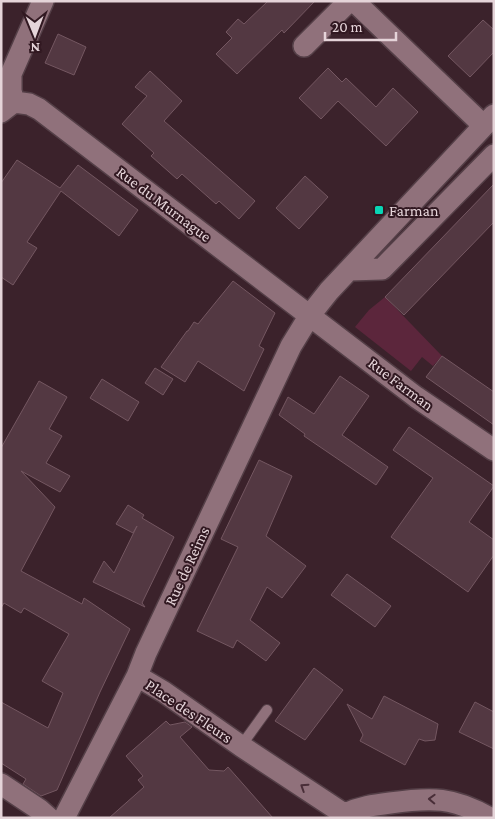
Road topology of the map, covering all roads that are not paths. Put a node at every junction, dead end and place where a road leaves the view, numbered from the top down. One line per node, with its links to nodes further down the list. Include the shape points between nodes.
1 (43, 1): 5 (street, via 11,74)
2 (349, 1): 4 (street)
3 (354, 1): 6 (street)
4 (304, 46)
5 (8, 107): 9 (street, Rue du Murnague, via 29,104 39,109)
6 (488, 120): 8 (street, Rue de Reims)
7 (494, 155): 8 (street, via 382,270)
8 (349, 270): 9 (street, Rue de Reims)
9 (310, 315): 10 (street, Rue Farman, via 416,397); 11 (street, Rue de Reims, via 288,351)
10 (494, 450)
11 (137, 676): 13 (street, Place des Fleurs); 18 (street, Rue de Reims)
12 (267, 710): 13 (lane, Place des Fleurs)
13 (241, 746): 16 (street, Place des Fleurs, one-way to 13)
14 (1, 784): 17 (street)
15 (484, 815): 16 (street, Place des Fleurs, one-way to 16, via 458,803 430,799 366,806)
16 (348, 816)
17 (48, 818)
18 (64, 818)

